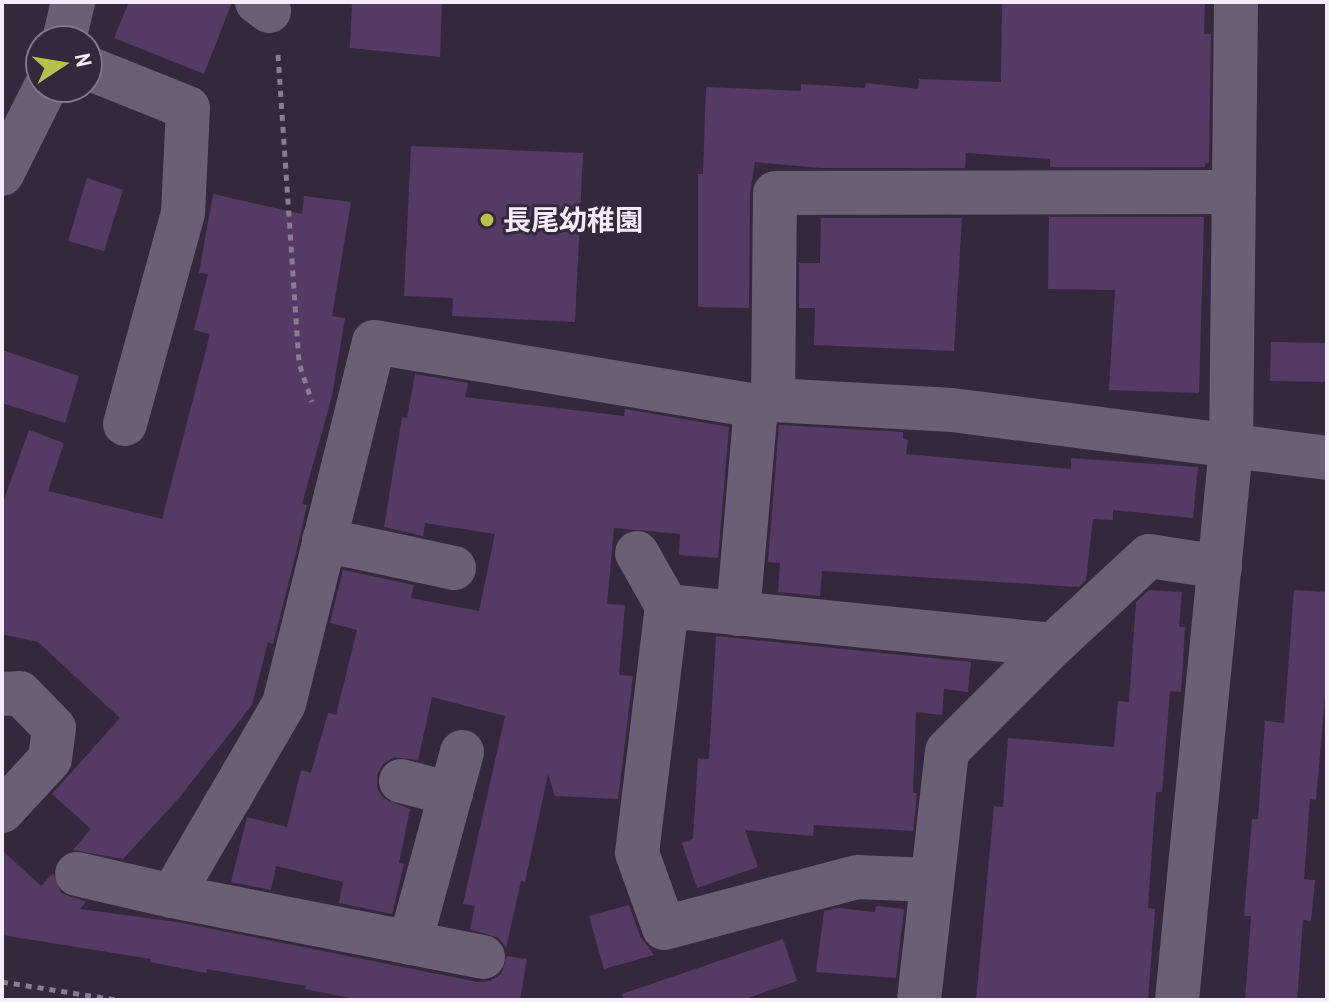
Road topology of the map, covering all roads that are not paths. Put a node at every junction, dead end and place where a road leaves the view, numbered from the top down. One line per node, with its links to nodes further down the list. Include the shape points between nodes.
1 (73, 2): 3 (street)
2 (1236, 2): 7 (street)
3 (68, 24)
4 (104, 74): 9 (street, via 188,108 183,213)
5 (37, 104): 6 (street)
6 (2, 174)
7 (1234, 192): 8 (street, via 775,193); 10 (street)
8 (764, 403): 10 (street, via 952,410); 12 (street, via 374,342); 17 (street)
9 (125, 424)
10 (1231, 448): 11 (street); 14 (street)
11 (1327, 458)
12 (324, 540): 15 (street); 26 (street, via 284,704)
13 (637, 553): 16 (street)
14 (1220, 567): 18 (street, via 1149,556); 30 (street)
15 (454, 568)
16 (667, 606): 17 (street); 25 (street, via 637,853 664,928 857,877)
17 (738, 614): 18 (street)
18 (1053, 645): 25 (street, via 947,751)
19 (2, 694): 23 (street, via 20,693 54,728 50,759)
20 (462, 752): 22 (street)
21 (401, 781): 22 (street)
22 (451, 794): 27 (street)
23 (2, 811)
24 (77, 874): 26 (street)
25 (931, 880): 29 (street)
26 (172, 896): 27 (street)
27 (410, 943): 28 (street)
28 (483, 957)
29 (919, 1000)
30 (1177, 1000)

